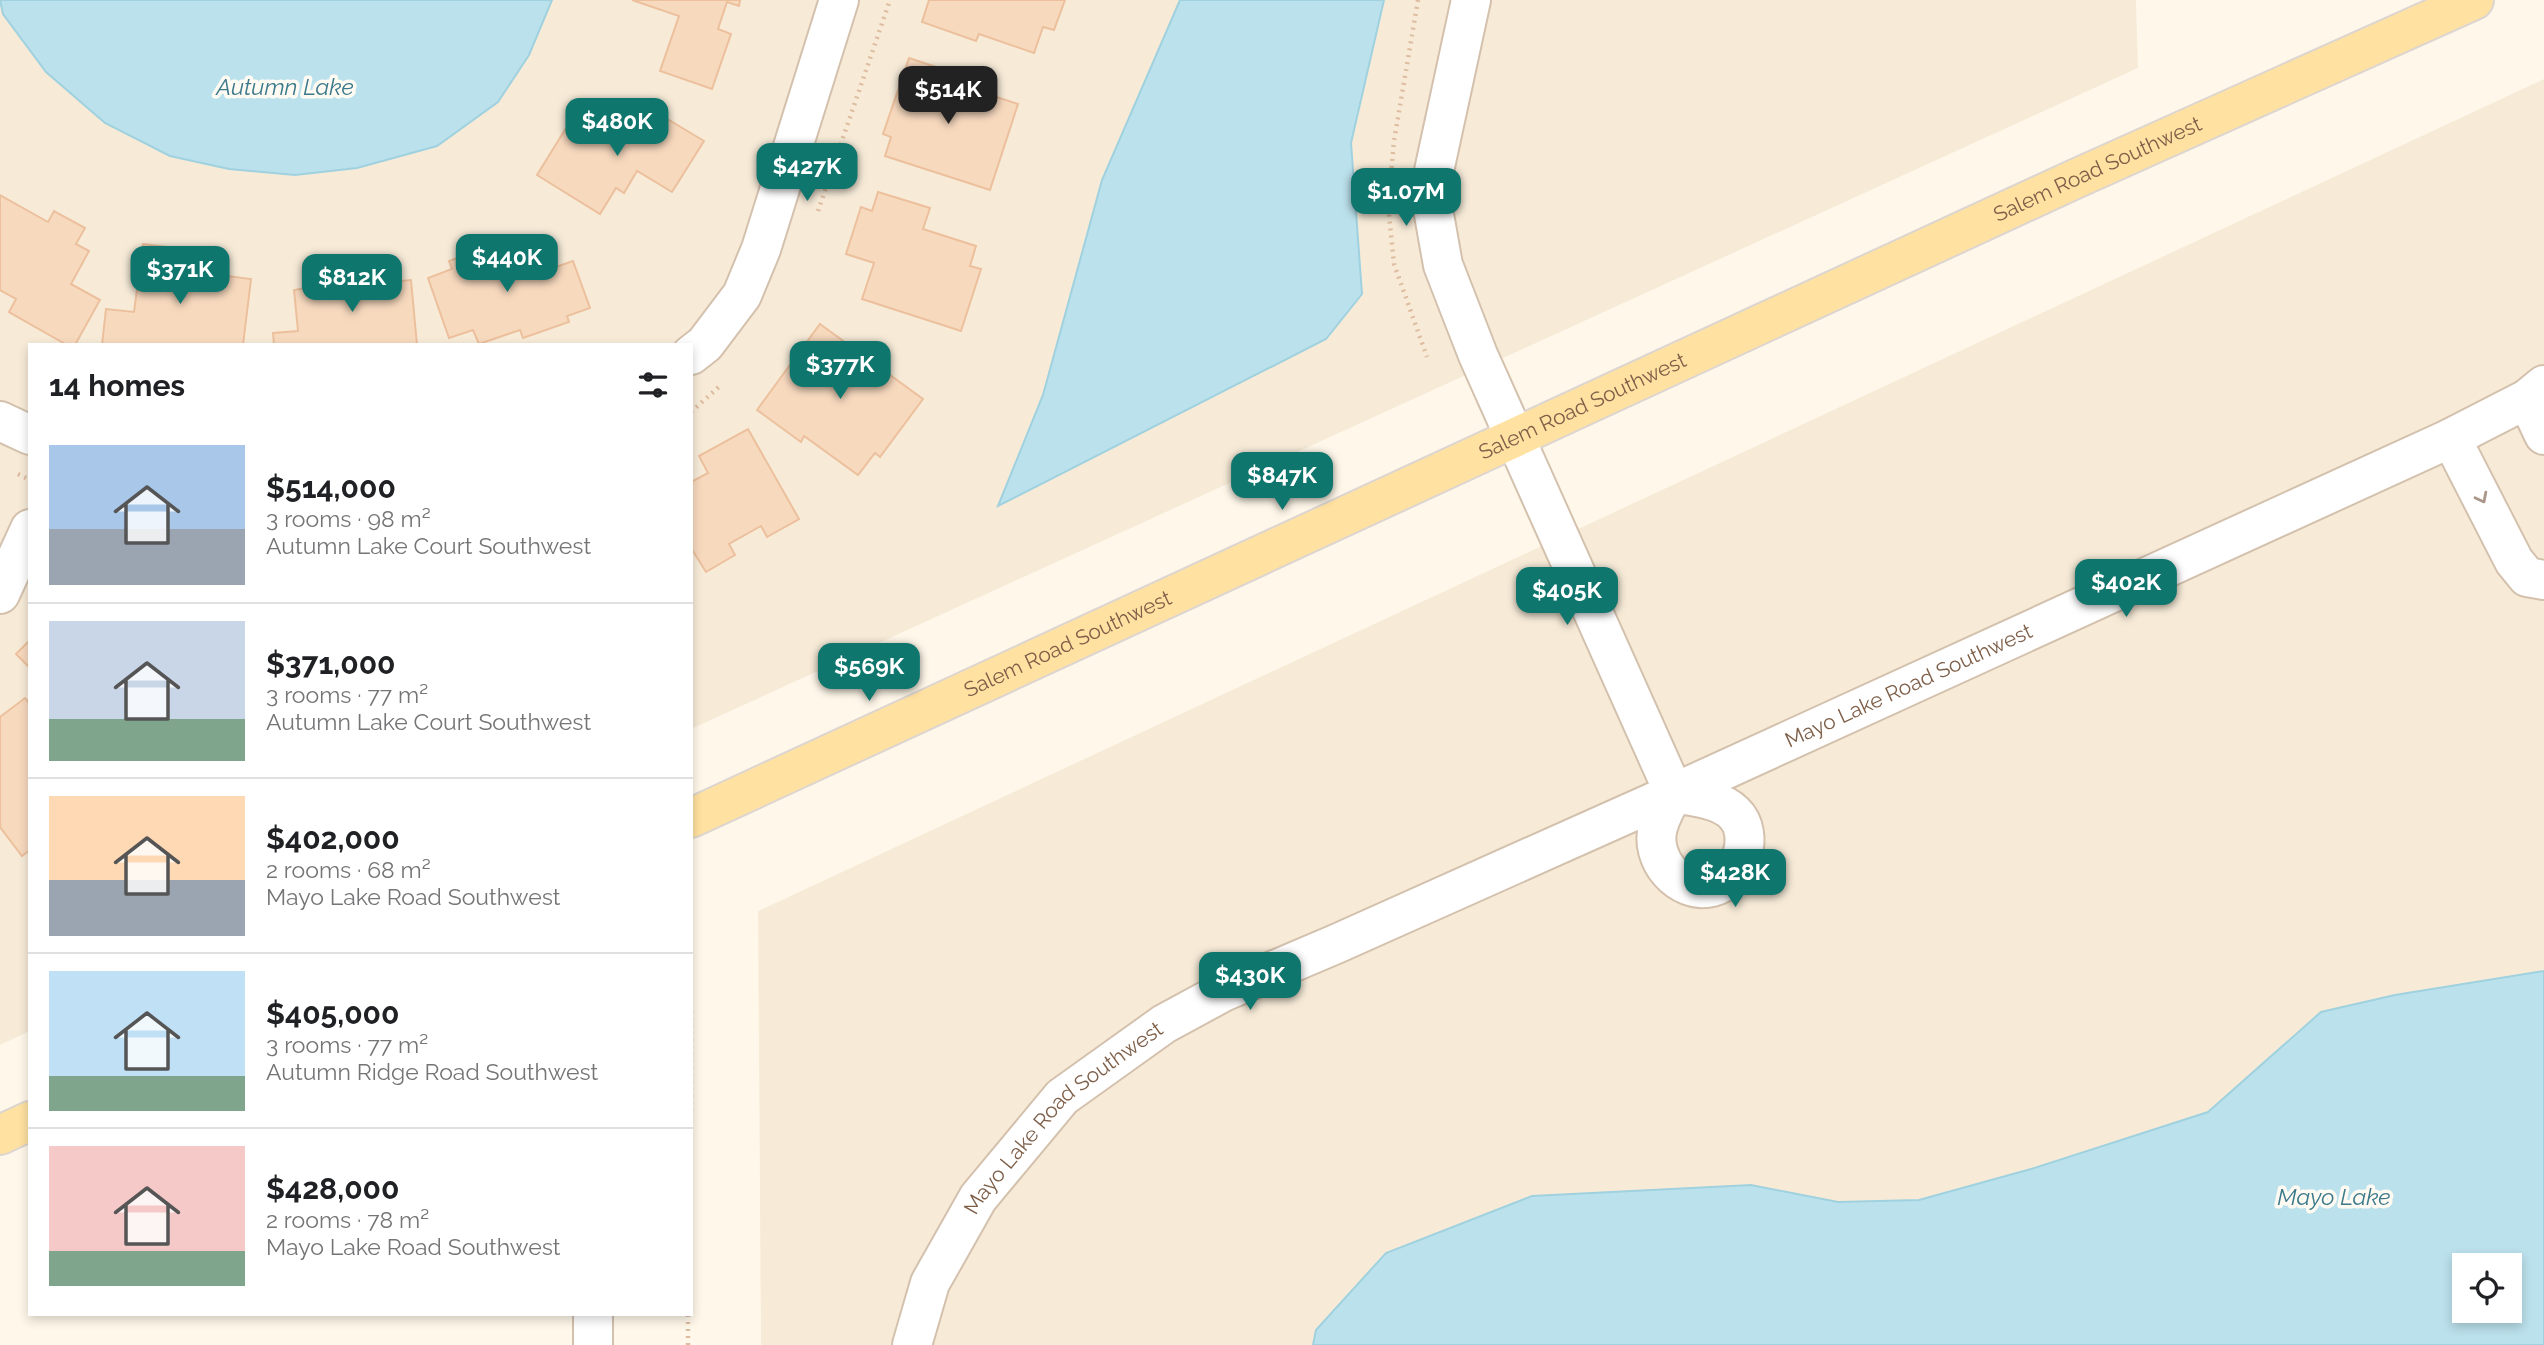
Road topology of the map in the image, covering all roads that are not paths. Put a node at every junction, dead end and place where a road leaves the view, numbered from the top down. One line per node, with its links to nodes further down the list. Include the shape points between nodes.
1 (839, 0): 4 (street, via 742,295)
2 (1471, 0): 9 (street, via 1434,171 1433,209 1443,265)
3 (2474, 0): 9 (main road, Salem Road Southwest)
4 (693, 353)
5 (2535, 392): 8 (street, Mayo Lake Road Southwest); 10 (street, Mayo Lake Road Southwest)
6 (0, 421): 7 (street)
7 (28, 434)
8 (2544, 435)
9 (1516, 438): 14 (street); 15 (main road, Salem Road Southwest)
10 (2451, 438): 12 (street, one-way to 12, via 2514,561 2528,577); 14 (street, Mayo Lake Road Southwest)
11 (28, 533): 13 (street)
12 (2544, 580)
13 (0, 594)
14 (1674, 793): 20 (street, Mayo Lake Road Southwest, via 1223,992 1164,1024 1062,1097 978,1198 930,1283)
15 (693, 817)
16 (28, 1122): 17 (main road)
17 (0, 1135)
18 (593, 1316): 19 (street)
19 (593, 1345)
20 (912, 1345)

